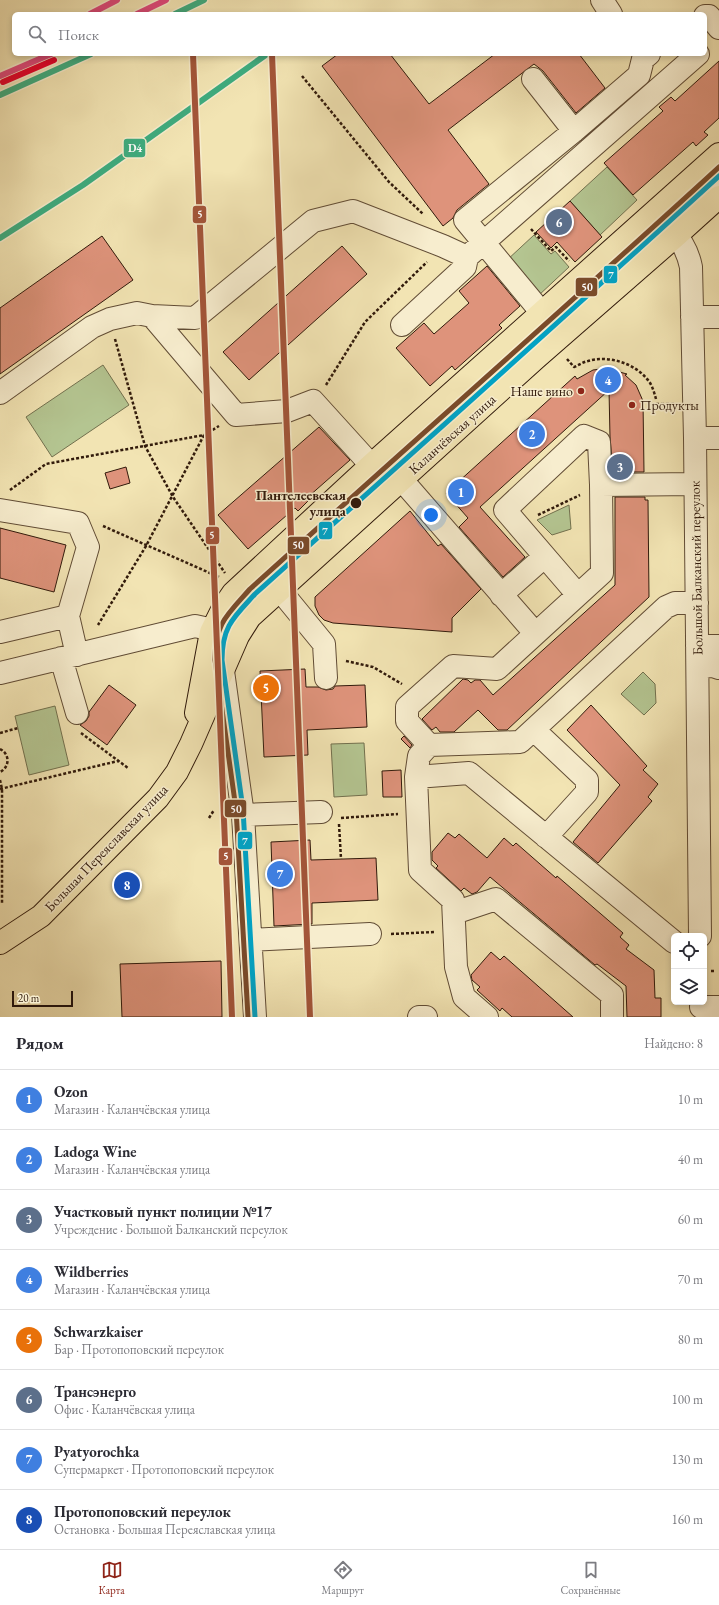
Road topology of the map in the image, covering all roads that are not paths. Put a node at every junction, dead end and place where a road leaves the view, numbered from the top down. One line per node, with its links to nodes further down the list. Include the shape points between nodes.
1 (602, 0): 2 (street)
2 (610, 12)
3 (707, 16): 4 (street)
4 (719, 28)
5 (719, 36): 6 (street)
6 (707, 46)
7 (644, 56): 10 (street, via 639,75)
8 (696, 56): 15 (street)
9 (533, 79): 10 (street)
10 (574, 131): 15 (street, via 465,220)
11 (719, 154): 14 (main road, Каланчёвская улица)
12 (719, 174): 14 (street)
13 (719, 197): 14 (main road, Каланчёвская улица)
14 (666, 223): 17 (main road, Каланчёвская улица); 19 (street, Большой Балканский переулок, via 686,250 691,268); 26 (main road, Каланчёвская улица, via 536,358); 39 (street, via 254,593 231,619)
15 (484, 243): 16 (street); 17 (street)
16 (467, 257): 18 (street, via 353,211 313,221 195,318); 21 (street, via 465,267)
17 (542, 313): 25 (main road, Каланчёвская улица)
18 (152, 316): 22 (street, via 137,314 110,319 92,327); 25 (street, via 236,415 287,410 313,400)
19 (692, 317): 20 (street); 23 (street, Большой Балканский переулок)
20 (719, 317)
21 (402, 325)
22 (0, 393)
23 (695, 438): 24 (street); 27 (street, Большой Балканский переулок)
24 (719, 438)
25 (371, 465): 39 (main road, Каланчёвская улица, via 233,593 224,606)
26 (401, 480): 31 (main road, Каланчёвская улица); 32 (street)
27 (695, 484): 28 (street); 34 (street, Большой Балканский переулок)
28 (601, 485): 30 (street, via 599,442 584,436 505,510); 33 (street, via 602,573)
29 (3, 501): 35 (street, via 78,523 88,547)
30 (544, 557): 32 (street); 33 (street)
31 (279, 589): 39 (main road, Каланчёвская улица, via 250,617 238,636); 42 (street, via 324,644)
32 (502, 595): 37 (street)
33 (578, 595): 37 (street)
34 (697, 604): 41 (street, Большой Балканский переулок); 45 (street, via 666,606)
35 (68, 616): 36 (street); 40 (street)
36 (0, 632)
37 (535, 634): 47 (street, via 496,669 453,666 408,707 407,721)
38 (719, 646): 41 (street)
39 (217, 651): 40 (street, via 204,628 195,626); 46 (main road, Большая Переяславская улица); 46 (main road, Каланчёвская улица, via 199,692); 50 (street)
40 (69, 657): 43 (street); 44 (street)
41 (705, 660): 53 (street, Большой Балканский переулок)
42 (326, 667)
43 (0, 674)
44 (76, 713)
45 (534, 730): 47 (street, via 520,742); 51 (street, via 587,780 588,792)
46 (191, 744): 57 (main road, Большая Переяславская улица, via 177,772 158,798 42,916)
47 (429, 745): 48 (street, via 419,756)
48 (416, 777): 51 (street, via 469,773); 52 (street, via 420,870 453,900)
49 (321, 812): 50 (street)
50 (243, 815): 55 (street)
51 (546, 837): 56 (street)
52 (454, 922): 61 (street, via 456,967 464,997); 62 (street, via 496,899 612,995)
53 (707, 922)
54 (370, 934): 55 (street)
55 (251, 940): 58 (street)
56 (671, 940)
57 (0, 943)
58 (255, 1017)
59 (419, 1017): 60 (street)
60 (426, 1017)
61 (487, 1017)
62 (612, 1017)

